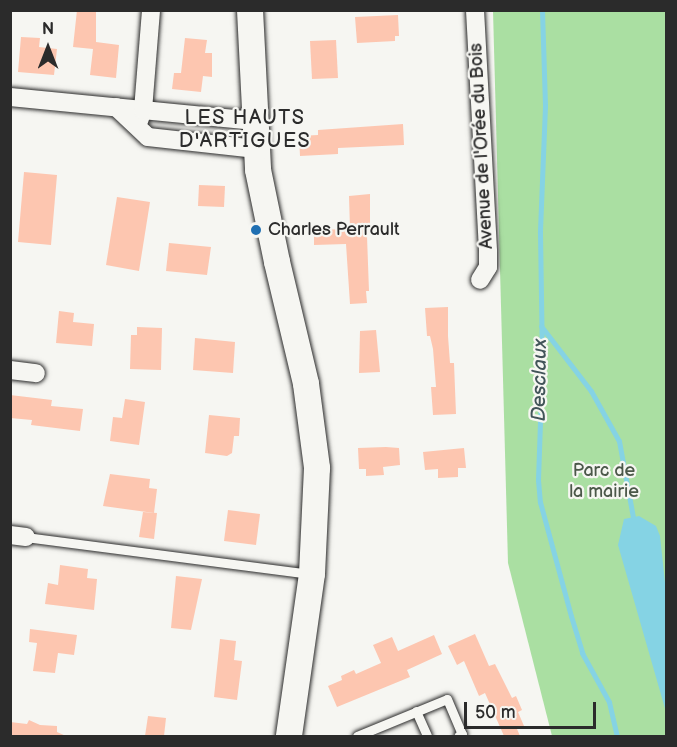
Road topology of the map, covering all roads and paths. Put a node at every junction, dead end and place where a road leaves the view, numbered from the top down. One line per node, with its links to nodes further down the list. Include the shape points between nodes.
1 (151, 10): 6 (street)
2 (250, 10): 7 (street)
3 (475, 10): 10 (street, Avenue de l'Orée du Bois, via 488,252 488,267)
4 (10, 97): 5 (street)
5 (116, 107): 6 (street); 8 (street)
6 (143, 110): 7 (street); 8 (street, via 139,120)
7 (255, 122): 9 (street)
8 (141, 133): 9 (street, via 156,139)
9 (256, 149): 14 (street, via 263,199 313,420 317,491)
10 (480, 280)
11 (10, 370): 12 (street)
12 (36, 374)
13 (18, 536): 14 (lane)
14 (312, 574): 16 (street)
15 (416, 711): 17 (lane); 18 (lane); 19 (lane, via 447,699 462,734)
16 (289, 736)
17 (357, 736)
18 (428, 736)
19 (458, 736)

